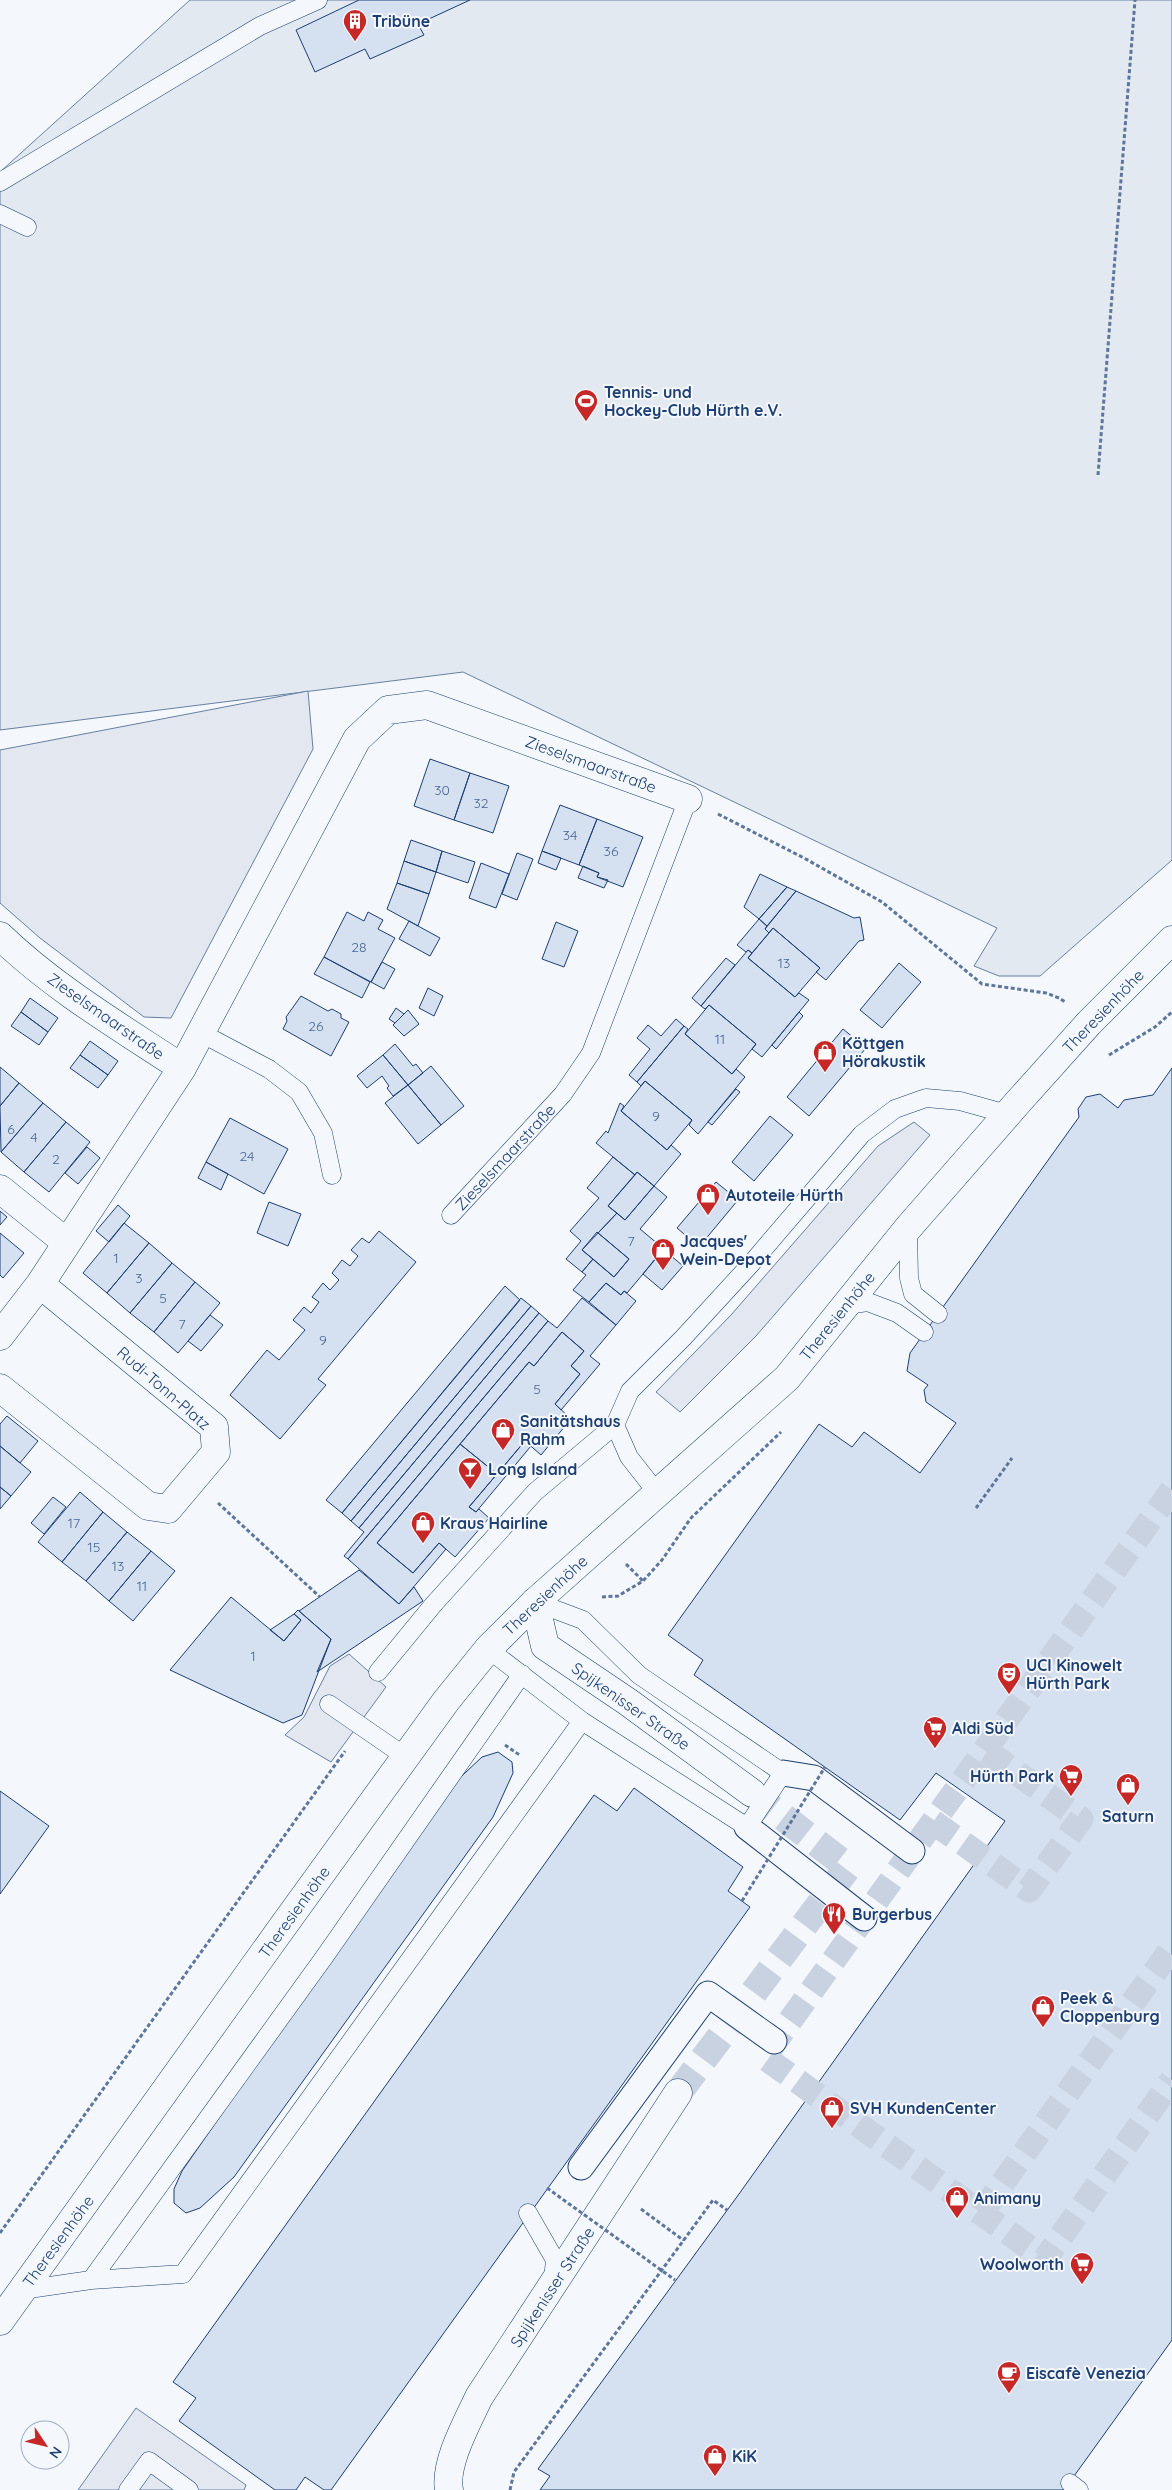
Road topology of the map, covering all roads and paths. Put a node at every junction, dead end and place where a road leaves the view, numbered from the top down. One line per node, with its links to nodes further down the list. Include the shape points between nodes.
1 (318, 0): 3 (lane, via 260,26)
2 (1135, 0): 6 (path)
3 (0, 182)
4 (0, 214): 5 (lane)
5 (27, 227)
6 (1098, 476)
7 (688, 799): 10 (path, via 882,902 982,984 1046,993); 11 (street, Zieselsmaarstraße, via 427,705 388,710 357,739); 16 (lane, Zieselsmaarstraße, via 591,1053 563,1094)
8 (0, 936): 12 (street, Zieselsmaarstraße, via 21,956 82,1001)
9 (1172, 940): 13 (street, Theresienhöhe, via 1089,1023)
10 (1059, 998)
11 (201, 1033): 12 (street, Zieselsmaarstraße); 14 (lane, via 269,1069 299,1092 324,1133)
12 (182, 1068): 18 (street)
13 (1007, 1114): 17 (street, Theresienhöhe); 25 (lane, via 960,1101 926,1098 895,1109 862,1134 750,1265 630,1391)
14 (332, 1175)
15 (0, 1189): 18 (street)
16 (451, 1216)
17 (908, 1228): 20 (street, Theresienhöhe); 21 (lane, via 908,1278 913,1294)
18 (67, 1243): 19 (street)
19 (40, 1284): 23 (street); 27 (street, Rudi-Tonn-Platz, via 214,1427 216,1452)
20 (846, 1305): 22 (lane, via 868,1302 897,1313); 28 (street, Theresienhöhe, via 787,1378)
21 (938, 1314)
22 (924, 1332)
23 (0, 1336)
24 (0, 1388): 27 (street, Rudi-Tonn-Platz, via 148,1506 168,1509)
25 (614, 1425): 28 (lane, via 630,1457); 33 (lane, via 535,1492 433,1605)
26 (1012, 1458): 29 (path)
27 (194, 1480): 30 (path)
28 (658, 1494): 31 (street, Theresienhöhe)
29 (976, 1508)
30 (320, 1596)
31 (535, 1602): 32 (street, Theresienhöhe); 40 (lane, via 583,1620 639,1675); 41 (street, Spijkenisser Straße, via 545,1646)
32 (488, 1649): 34 (lane); 38 (street, Theresienhöhe)
33 (378, 1672)
34 (522, 1674): 36 (lane); 53 (lane, via 325,1956)
35 (330, 1704): 37 (lane)
36 (582, 1721): 42 (lane); 53 (lane, via 183,2274)
37 (362, 1727): 38 (lane); 52 (path)
38 (406, 1757): 55 (street, Theresienhöhe)
39 (825, 1768): 44 (path, bridge)
40 (783, 1773): 42 (lane); 43 (street, via 814,1778)
41 (752, 1793)
42 (746, 1827): 45 (street)
43 (912, 1851)
44 (742, 1901)
45 (864, 1918)
46 (774, 2041): 48 (street, via 708,1994)
47 (678, 2093): 56 (street, Spijkenisser Straße)
48 (581, 2167)
49 (547, 2188): 54 (path, bridge)
50 (727, 2210): 61 (path, via 713,2200 514,2472)
51 (528, 2213): 56 (lane, via 555,2260)
52 (0, 2233)
53 (92, 2280): 55 (lane)
54 (676, 2280)
55 (22, 2290): 57 (street, Theresienhöhe)
56 (551, 2290): 60 (street, Spijkenisser Straße, via 479,2397 458,2444 447,2482)
57 (0, 2321)
58 (128, 2490): 59 (lane, via 149,2461)
59 (189, 2490)
60 (448, 2490)
61 (510, 2490)

